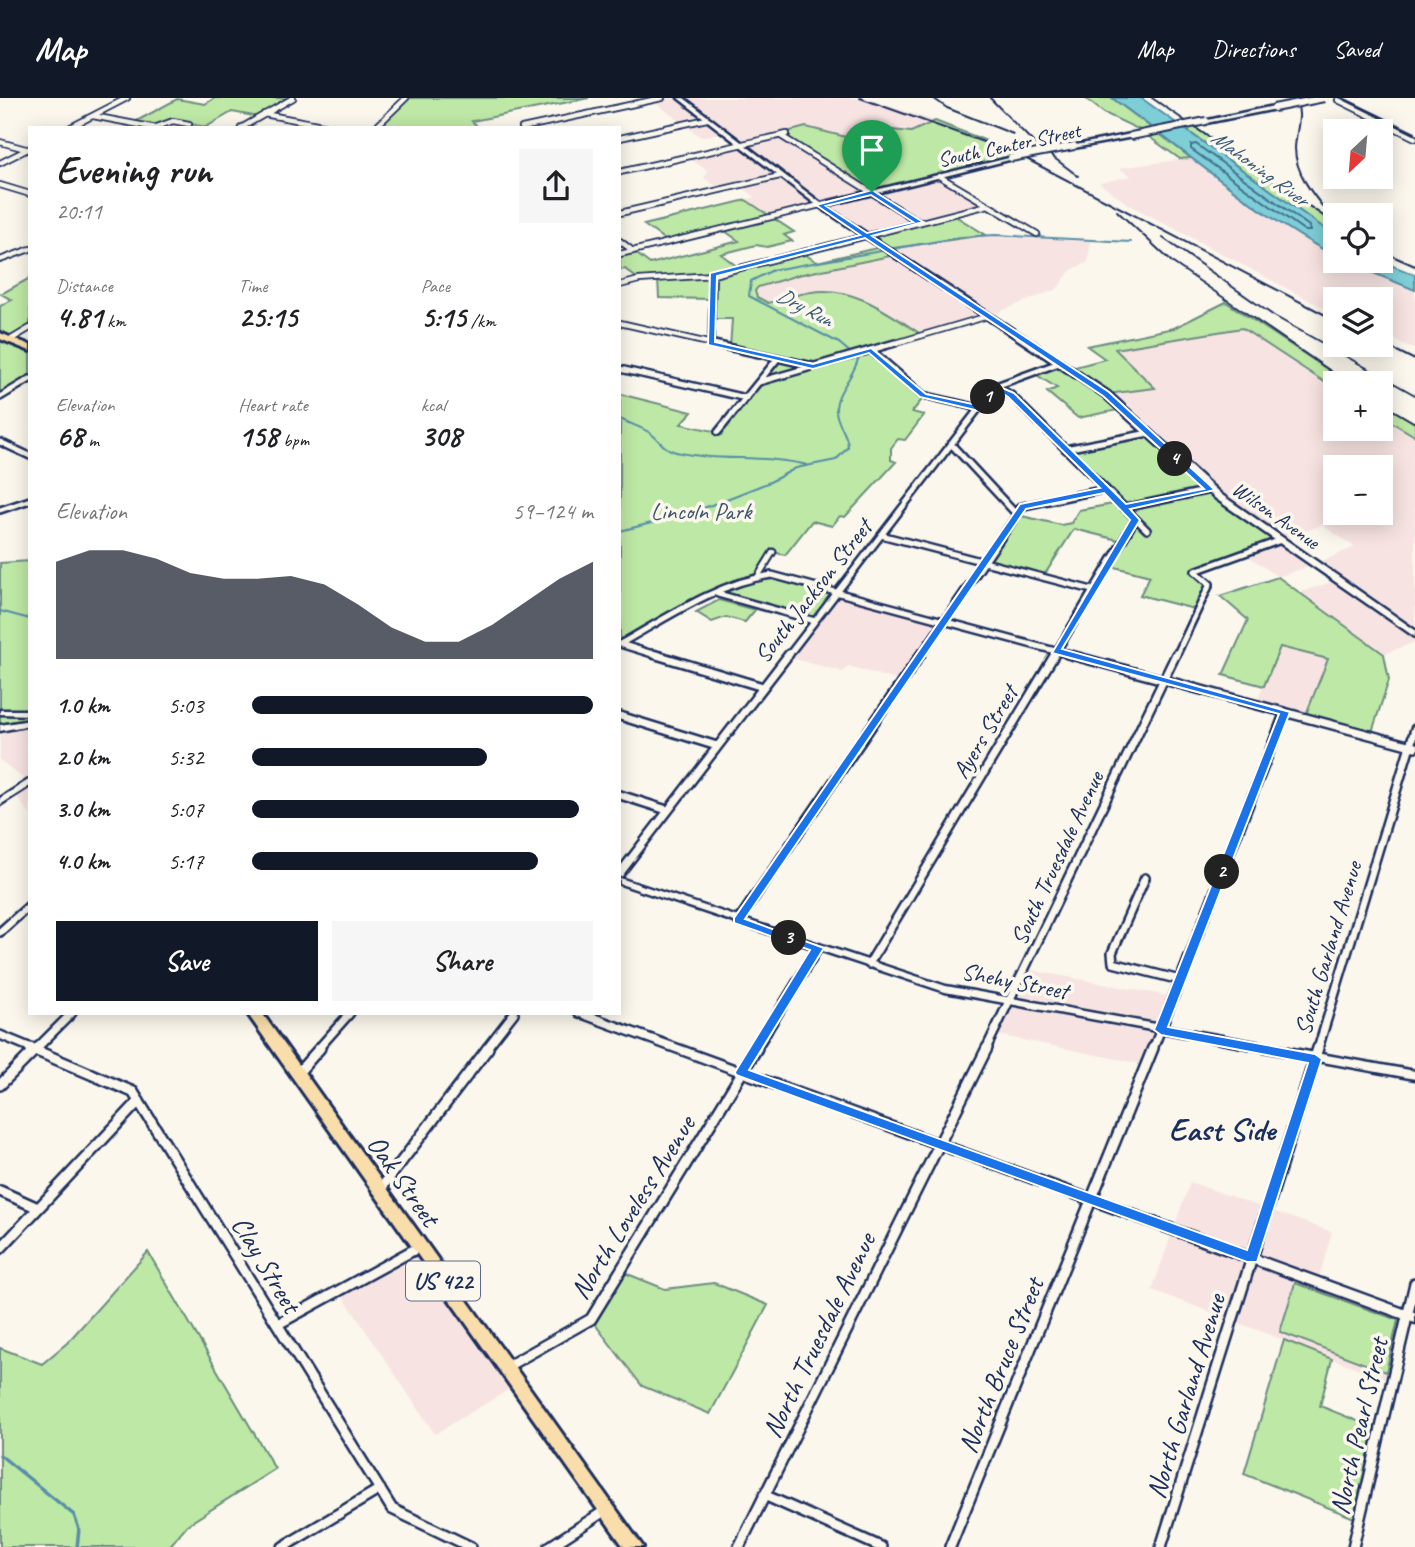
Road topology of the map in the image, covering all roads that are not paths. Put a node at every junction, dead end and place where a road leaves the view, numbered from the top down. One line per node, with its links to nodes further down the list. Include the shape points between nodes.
1 (127, 98): 9 (street)
2 (293, 98): 8 (street)
3 (406, 98): 17 (street)
4 (662, 98): 18 (street)
5 (681, 98): 10 (main road, Wilson Avenue)
6 (1324, 98): 27 (main road, South Center Street, bridge)
7 (1338, 100): 20 (street)
8 (264, 114): 15 (street); 16 (street)
9 (93, 116): 12 (street); 13 (street)
10 (707, 119): 19 (street); 22 (main road, Wilson Avenue)
11 (189, 124): 14 (street, via 173,121)
12 (73, 126)
13 (145, 126)
14 (160, 126)
15 (244, 126)
16 (327, 126)
17 (377, 126)
18 (532, 126)
19 (621, 138)
20 (1415, 138)
21 (0, 142): 23 (street)
22 (740, 145): 25 (street); 26 (main road, Wilson Avenue); 29 (street, via 784,135)
23 (28, 148): 24 (street)
24 (0, 163)
25 (621, 172)
26 (780, 176): 31 (main road, Wilson Avenue); 33 (street)
27 (939, 176): 29 (main road, South Center Street); 32 (street)
28 (0, 186): 30 (street)
29 (872, 192): 31 (main road, South Center Street); 34 (street)
30 (28, 193)
31 (820, 205): 36 (main road, Wilson Avenue); 39 (street)
32 (988, 205): 34 (street); 35 (street)
33 (621, 213)
34 (919, 222): 36 (street)
35 (1037, 234)
36 (866, 236): 42 (street); 44 (main road, Wilson Avenue)
37 (621, 242): 39 (street)
38 (28, 250): 41 (street)
39 (633, 251): 40 (street)
40 (621, 254)
41 (0, 260)
42 (713, 275): 43 (street); 49 (street)
43 (621, 285)
44 (988, 316): 51 (street); 53 (main road, Wilson Avenue)
45 (621, 323): 49 (street)
46 (28, 329): 48 (street)
47 (0, 336): 48 (highway)
48 (10, 340): 50 (highway)
49 (711, 343): 52 (street)
50 (28, 347)
51 (871, 350): 54 (street); 61 (street, via 923,396)
52 (778, 358): 54 (street); 57 (street)
53 (1059, 363): 58 (street); 63 (main road, Wilson Avenue, via 1106,394)
54 (813, 366): 57 (street)
55 (621, 369): 60 (street)
56 (28, 380): 59 (street)
57 (759, 382): 60 (street)
58 (996, 386): 61 (street, South Jackson Street); 66 (street)
59 (0, 397)
60 (746, 398): 62 (street)
61 (979, 408): 65 (street, South Jackson Street)
62 (718, 432)
63 (1149, 433): 66 (street); 69 (main road, Wilson Avenue)
64 (0, 442): 67 (street)
65 (951, 444): 73 (street); 76 (street, South Jackson Street)
66 (1065, 449): 68 (street)
67 (28, 455)
68 (1106, 489): 71 (street); 73 (street, via 1023,506)
69 (1210, 490): 71 (street); 77 (main road, Wilson Avenue)
70 (28, 501): 72 (street)
71 (1124, 508): 74 (street)
72 (0, 510)
73 (1015, 512): 79 (street)
74 (1135, 520): 75 (street); 81 (street, Ayers Street)
75 (1147, 530)
76 (881, 536): 79 (street); 82 (street, South Jackson Street)
77 (1281, 540): 86 (main road, Wilson Avenue); 90 (street, South Truesdale Avenue, via 1195,570 1209,587)
78 (773, 552): 80 (street)
79 (985, 562): 81 (street); 85 (street)
80 (757, 578): 82 (street, via 768,575); 83 (street)
81 (1092, 590): 89 (street, Ayers Street)
82 (837, 592): 84 (street, South Jackson Street); 85 (street)
83 (717, 594): 84 (street); 87 (street)
84 (815, 621): 91 (street, South Jackson Street)
85 (944, 621): 89 (street); 109 (street)
86 (1415, 634)
87 (621, 643)
88 (621, 644): 91 (street)
89 (1056, 650): 90 (street); 112 (street, Ayers Street)
90 (1163, 679): 93 (street); 114 (street, South Truesdale Avenue)
91 (764, 687): 99 (street, South Jackson Street)
92 (0, 712): 94 (street)
93 (1285, 712): 100 (street); 113 (street, North Bruce Street)
94 (28, 713)
95 (621, 716): 99 (street)
96 (28, 722): 97 (street)
97 (0, 728)
98 (1415, 729): 100 (street, South Garland Avenue)
99 (717, 746): 104 (street, South Jackson Street)
100 (1412, 746): 123 (street, South Garland Avenue)
101 (28, 783): 103 (street)
102 (621, 794): 104 (street)
103 (0, 802)
104 (667, 810): 105 (street, South Jackson Street)
105 (621, 872)
106 (1145, 878): 113 (street, via 1112,953 1113,963)
107 (621, 881): 109 (street, Shehy Street)
108 (28, 907): 110 (street)
109 (738, 920): 111 (street, Shehy Street)
110 (0, 932)
111 (818, 948): 112 (street, Shehy Street); 124 (street, North Loveless Avenue)
112 (869, 964): 114 (street, Shehy Street, via 932,986)
113 (1180, 980): 120 (street, North Bruce Street)
114 (1010, 1002): 120 (street, Shehy Street); 129 (street, South Truesdale Avenue)
115 (70, 1015): 122 (street)
116 (255, 1015): 125 (highway, Oak Street / US 422)
117 (347, 1015): 125 (street)
118 (512, 1015): 131 (street)
119 (585, 1015): 124 (street)
120 (1161, 1030): 123 (street, Shehy Street); 132 (street, North Bruce Street)
121 (0, 1035): 122 (street, Clay Street)
122 (35, 1050): 127 (street); 128 (street, Clay Street, via 129,1089)
123 (1315, 1059): 126 (street, Shehy Street); 136 (street, South Garland Avenue)
124 (741, 1072): 129 (street); 140 (street, North Loveless Avenue, via 591,1318)
125 (297, 1074): 131 (highway, Oak Street / US 422)
126 (1415, 1075)
127 (0, 1085)
128 (139, 1101): 133 (street); 139 (street, Clay Street)
129 (938, 1144): 132 (street); 142 (street, North Truesdale Avenue)
130 (0, 1191): 133 (street)
131 (379, 1191): 134 (highway, Oak Street / US 422)
132 (1091, 1200): 136 (street); 150 (street, North Bruce Street)
133 (38, 1208): 135 (street)
134 (419, 1247): 139 (street); 140 (highway, Oak Street / US 422)
135 (0, 1249)
136 (1252, 1258): 138 (street); 151 (street, North Garland Avenue)
137 (1415, 1283): 138 (street, North Pearl Street)
138 (1411, 1316): 152 (street, North Pearl Street)
139 (278, 1324): 141 (street, Clay Street)
140 (506, 1367): 143 (highway, Oak Street / US 422)
141 (380, 1489): 144 (street); 145 (street, Clay Street, via 395,1512)
142 (764, 1495): 148 (street, North Truesdale Avenue); 149 (street)
143 (607, 1510): 146 (street); 147 (highway, Oak Street / US 422)
144 (283, 1547)
145 (471, 1547)
146 (549, 1547)
147 (634, 1547)
148 (739, 1547)
149 (881, 1547)
150 (950, 1547)
151 (1161, 1547)
152 (1353, 1547)

